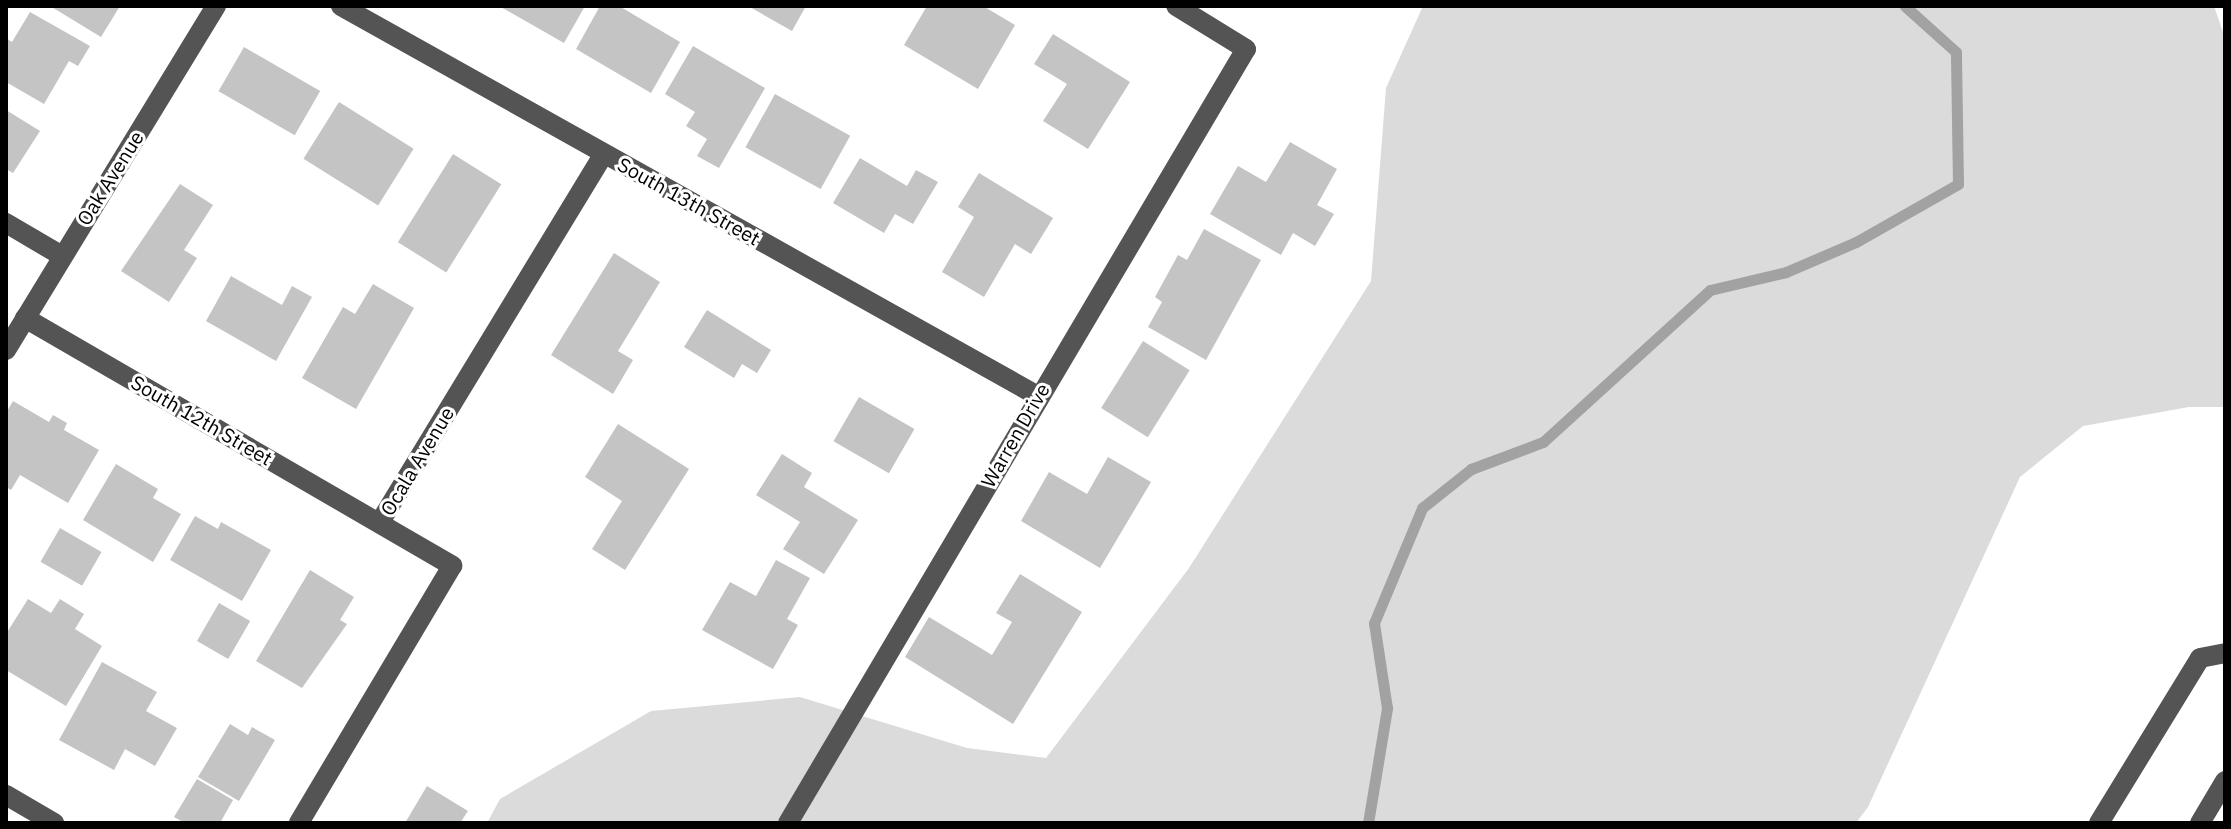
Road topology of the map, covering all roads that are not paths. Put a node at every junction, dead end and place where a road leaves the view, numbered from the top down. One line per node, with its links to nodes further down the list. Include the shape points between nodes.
1 (216, 6): 6 (street, Oak Avenue)
2 (341, 6): 4 (street, South 13th Street)
3 (1176, 6): 9 (street, Warren Drive, via 1246,49)
4 (604, 154): 9 (street, South 13th Street); 10 (street, Ocala Avenue)
5 (6, 223): 6 (street)
6 (62, 256): 7 (street, Oak Avenue)
7 (25, 318): 8 (street, Oak Avenue); 10 (street, South 12th Street)
8 (6, 350)
9 (1038, 396): 16 (street, Warren Drive)
10 (380, 522): 15 (street, Ocala Avenue, via 452,566)
11 (2225, 653): 17 (street, via 2200,658)
12 (2225, 781): 18 (street)
13 (6, 795): 14 (street)
14 (54, 823)
15 (299, 823)
16 (788, 823)
17 (2099, 823)
18 (2200, 823)

